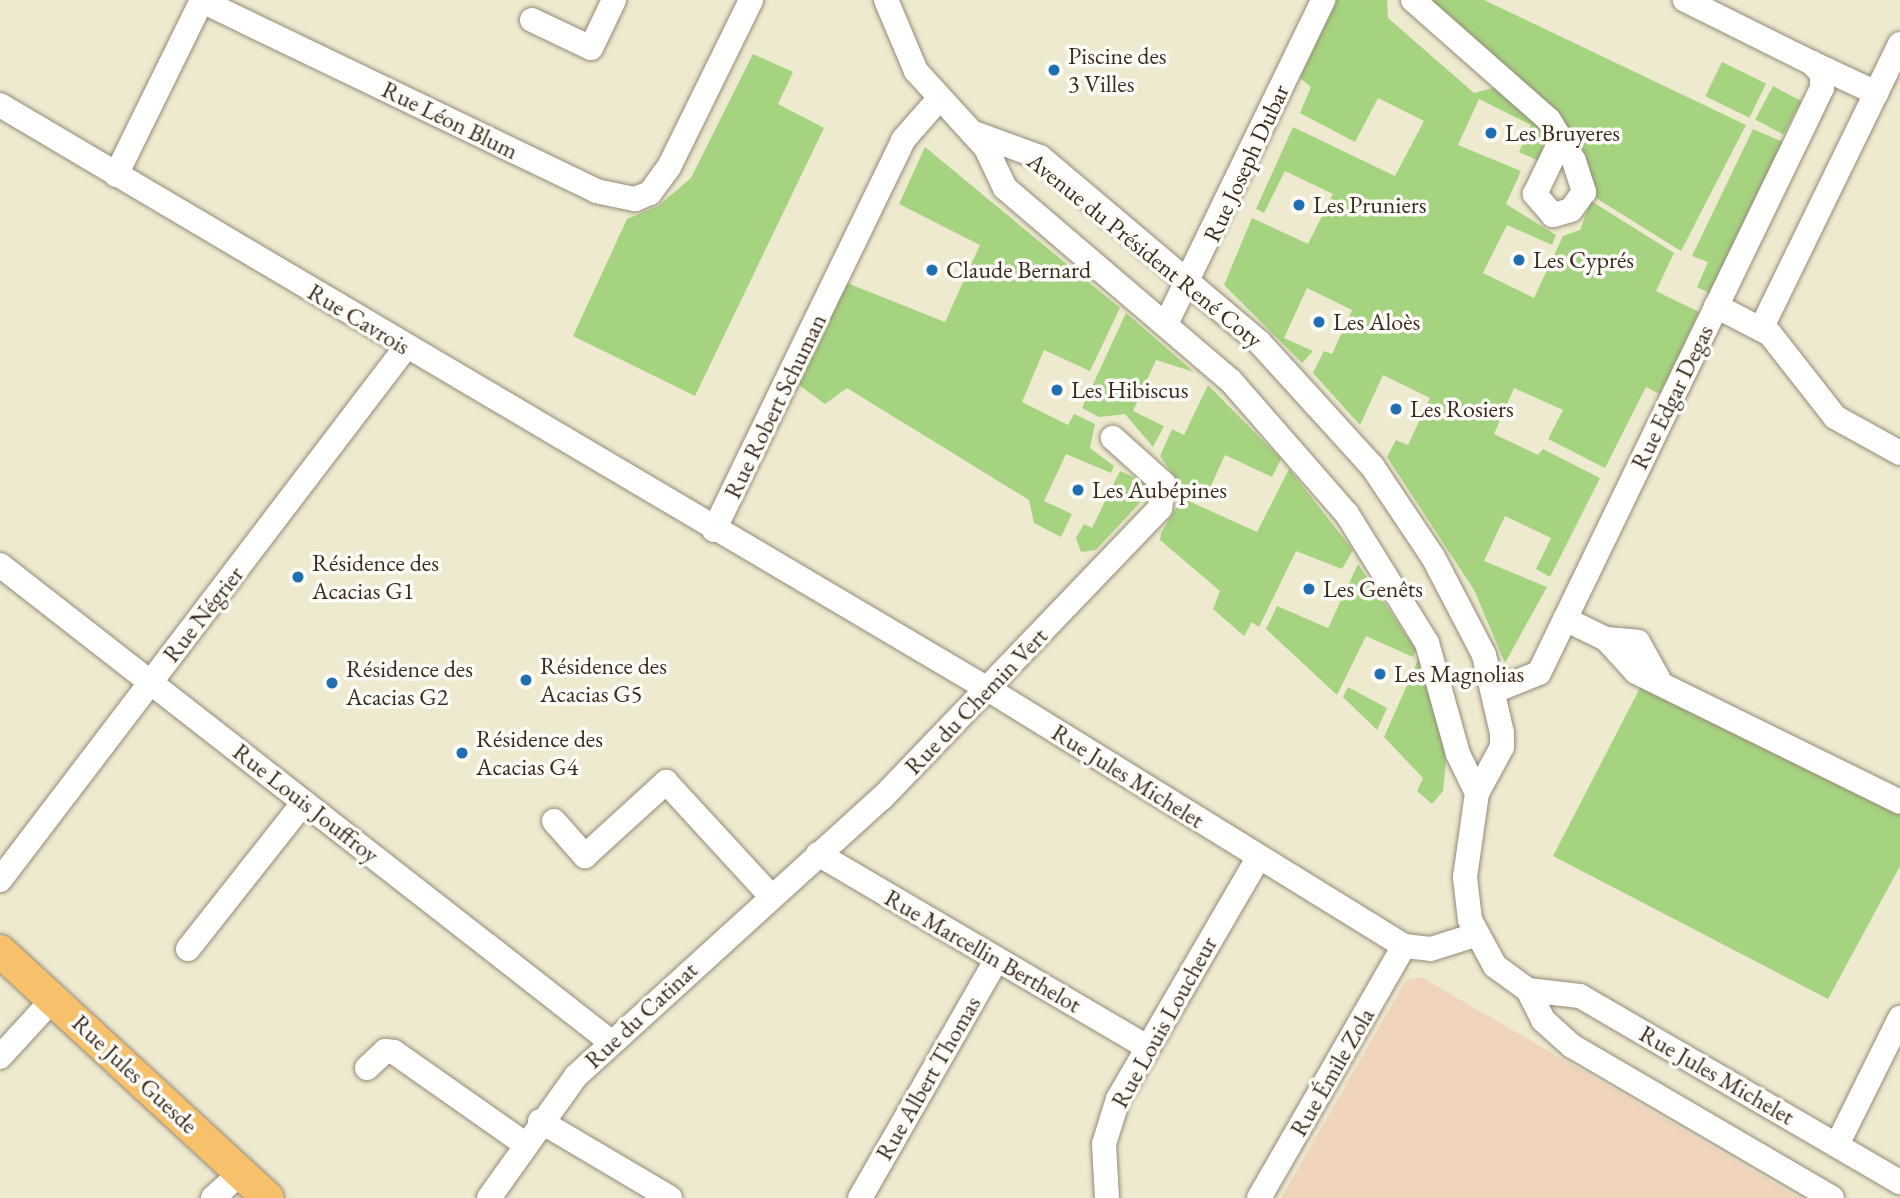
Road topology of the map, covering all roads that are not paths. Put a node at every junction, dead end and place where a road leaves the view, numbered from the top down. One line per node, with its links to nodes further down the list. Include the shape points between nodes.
1 (202, 0): 3 (street, Rue Léon Blum, via 616,198 650,193 681,145); 16 (street, Rue Léon Blum)
2 (614, 0): 8 (street, via 591,48)
3 (751, 0)
4 (886, 0): 12 (street, via 906,54)
5 (1323, 0): 17 (street, Rue Joseph Dubar)
6 (1413, 0): 15 (street, via 1543,114)
7 (1685, 0): 10 (street)
8 (531, 20)
9 (1900, 44): 11 (street)
10 (1817, 69): 11 (street); 18 (street, Rue Edgar Degas, via 1821,93)
11 (1876, 93): 20 (street)
12 (938, 100): 14 (street); 24 (street, Rue Robert Schuman, via 903,140)
13 (0, 105): 16 (street, Rue Cavrois)
14 (974, 133): 17 (street, Avenue du Président René Coty, via 1040,157); 19 (street, Avenue du Président René Coty, via 1011,195)
15 (1560, 142)
16 (116, 175): 21 (street, Rue Cavrois)
17 (1190, 282): 19 (street, Rue Joseph Dubar); 29 (street, Avenue du Président René Coty, via 1259,342 1371,466 1456,595)
18 (1716, 306): 20 (street); 26 (street, Rue Edgar Degas)
19 (1166, 324): 30 (street, Avenue du Président René Coty, via 1277,429 1370,547 1427,642 1458,754)
20 (1761, 329): 23 (street, via 1784,346 1835,417)
21 (405, 347): 24 (street, Rue Cavrois); 27 (street, Rue Négrier)
22 (1114, 438): 28 (street, Rue du Chemin Vert, via 1167,490 1160,508)
23 (1900, 453)
24 (716, 531): 28 (street, Rue Jules Michelet)
25 (1, 568): 27 (street, Rue Louis Jouffroy)
26 (1564, 619): 29 (street, Rue Edgar Degas, via 1535,679); 32 (street, via 1606,639 1636,672 1658,678)
27 (151, 682): 31 (street, Rue Louis Jouffroy); 36 (street, Rue Négrier)
28 (988, 689): 34 (street, Rue du Chemin Vert); 35 (street, Rue Jules Michelet)
29 (1494, 691): 30 (street, Avenue du Président René Coty, via 1502,747)
30 (1477, 793): 38 (street, Avenue du Président René Coty, via 1465,877)
31 (304, 802): 40 (street); 46 (street, Rue Louis Jouffroy)
32 (1900, 802)
33 (554, 821): 37 (street, via 585,856 666,782)
34 (818, 854): 37 (street, Rue du Catinat); 42 (street, Rue Marcellin Berthelot)
35 (1259, 857): 39 (street, Rue Jules Michelet); 47 (street, Rue Louis Loucheur)
36 (0, 880)
37 (771, 896): 46 (street, Rue du Catinat)
38 (1475, 935): 39 (street, via 1430,949); 43 (street, Rue Jules Michelet, via 1495,966)
39 (1404, 946): 61 (street, Rue Émile Zola)
40 (188, 949)
41 (0, 951): 44 (main road, Rue Jules Guesde)
42 (997, 959): 47 (street, Rue Marcellin Berthelot); 59 (street, Rue Albert Thomas)
43 (1528, 990): 52 (street, Rue Jules Michelet, via 1580,996); 62 (street, Rue Jules Michelet, via 1543,1020 1572,1046)
44 (54, 998): 48 (street); 53 (main road, Rue Jules Guesde)
45 (1900, 1018): 52 (street)
46 (611, 1042): 50 (street, Rue du Catinat)
47 (1147, 1047): 60 (street, Rue Louis Loucheur, via 1108,1124)
48 (0, 1058)
49 (367, 1068): 51 (street, via 385,1051 394,1052)
50 (540, 1121): 51 (street, Rue du Catinat); 58 (street)
51 (525, 1144): 57 (street, Rue du Catinat)
52 (1837, 1145): 54 (street, Rue Jules Michelet)
53 (241, 1173): 55 (street); 56 (main road, Rue Jules Guesde)
54 (1900, 1182)
55 (213, 1198)
56 (268, 1198)
57 (489, 1198)
58 (670, 1198)
59 (860, 1198)
60 (1107, 1198)
61 (1259, 1198)
62 (1832, 1198)

